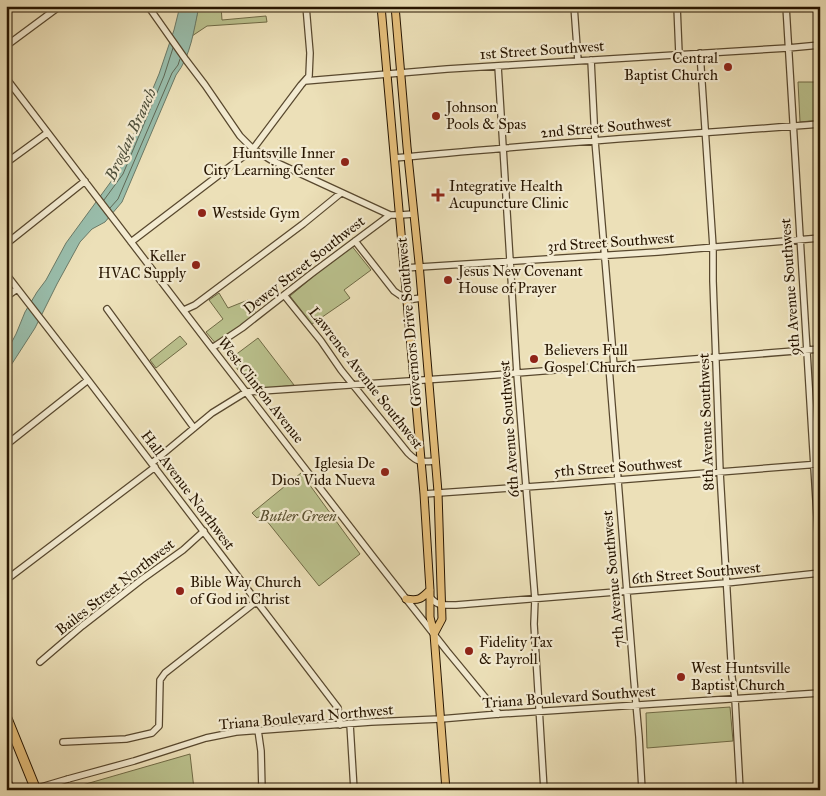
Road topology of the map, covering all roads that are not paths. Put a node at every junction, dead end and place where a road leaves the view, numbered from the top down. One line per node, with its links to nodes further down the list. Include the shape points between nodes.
1 (60, 6): 10 (street)
2 (148, 6): 27 (street, via 240,136)
3 (306, 6): 20 (street, via 310,52 309,76)
4 (380, 6): 18 (main road, Governors Drive Southwest)
5 (395, 6): 17 (main road, Governors Drive Southwest)
6 (574, 6): 15 (street)
7 (677, 6): 13 (street)
8 (786, 6): 11 (street, 9th Avenue Southwest)
9 (820, 45): 11 (street, 1st Street Southwest)
10 (6, 46)
11 (788, 48): 12 (street, 1st Street Southwest); 22 (street, 9th Avenue Southwest)
12 (700, 53): 13 (street, 1st Street Southwest); 23 (street, 8th Avenue Southwest)
13 (679, 54): 14 (street, 1st Street Southwest)
14 (591, 60): 15 (street, 1st Street Southwest); 25 (street, 7th Avenue Southwest)
15 (578, 61): 16 (street, 1st Street Southwest)
16 (498, 66): 17 (street, 1st Street Southwest); 26 (street, 6th Avenue Southwest)
17 (400, 73): 18 (street, 1st Street Southwest); 28 (main road, Governors Drive Southwest)
18 (386, 74): 20 (street, 1st Street Southwest); 29 (main road, Governors Drive Southwest)
19 (6, 78): 24 (street, West Clinton Avenue)
20 (305, 81): 27 (street)
21 (820, 124): 22 (street, 2nd Street Southwest)
22 (793, 126): 23 (street, 2nd Street Southwest); 37 (street, 9th Avenue Southwest)
23 (705, 132): 25 (street, 2nd Street Southwest); 41 (street, 8th Avenue Southwest)
24 (47, 133): 30 (street); 31 (street, West Clinton Avenue)
25 (595, 140): 26 (street, 2nd Street Southwest); 42 (street, 7th Avenue Southwest)
26 (503, 148): 28 (street, 2nd Street Southwest); 43 (street, 6th Avenue Southwest)
27 (253, 149): 32 (street); 39 (street)
28 (408, 157): 29 (street, 2nd Street Southwest); 34 (main road, Governors Drive Southwest)
29 (394, 158): 35 (main road, Governors Drive Southwest)
30 (6, 164)
31 (85, 181): 39 (street, West Clinton Avenue); 40 (street)
32 (341, 193): 33 (street); 53 (street, via 202,300)
33 (390, 214): 35 (street); 38 (street, Dewey Street Southwest)
34 (414, 214): 35 (street); 44 (main road, Governors Drive Southwest)
35 (400, 215): 45 (main road, Governors Drive Southwest)
36 (820, 238): 37 (street, 3rd Street Southwest)
37 (800, 239): 41 (street, 3rd Street Southwest); 56 (street, 9th Avenue Southwest)
38 (355, 241): 48 (street, Dewey Street Southwest); 51 (street, via 394,291)
39 (131, 242): 53 (street, West Clinton Avenue)
40 (6, 244)
41 (713, 247): 42 (street, 3rd Street Southwest); 57 (street, 8th Avenue Southwest)
42 (605, 256): 43 (street, 3rd Street Southwest); 58 (street, 7th Avenue Southwest)
43 (509, 262): 44 (street, 3rd Street Southwest); 59 (street, 6th Avenue Southwest)
44 (419, 267): 45 (street, 3rd Street Southwest); 50 (main road, Governors Drive Southwest)
45 (404, 268): 51 (main road, Governors Drive Southwest)
46 (6, 274): 47 (street, Hall Avenue Northwest)
47 (18, 289): 49 (street); 60 (street, Hall Avenue Northwest)
48 (284, 295): 54 (street, Dewey Street Southwest); 63 (street, Lawrence Avenue Southwest)
49 (6, 297)
50 (422, 298): 51 (street); 61 (main road, Governors Drive Southwest)
51 (407, 300): 62 (main road, Governors Drive Southwest)
52 (107, 309): 65 (street)
53 (184, 310): 54 (street, West Clinton Avenue)
54 (212, 348): 64 (street, West Clinton Avenue)
55 (820, 349): 56 (street)
56 (807, 350): 57 (street); 70 (street, 9th Avenue Southwest)
57 (716, 358): 58 (street); 71 (street, 8th Avenue Southwest)
58 (611, 366): 59 (street); 72 (street, 7th Avenue Southwest)
59 (517, 374): 61 (street); 73 (street, 6th Avenue Southwest)
60 (88, 380): 66 (street); 69 (street, Hall Avenue Northwest)
61 (428, 380): 62 (street); 67 (main road, Governors Drive Southwest)
62 (413, 381): 63 (street); 68 (main road, Governors Drive Southwest)
63 (354, 385): 64 (street); 68 (street, Lawrence Avenue Southwest, via 408,453)
64 (246, 392): 65 (street); 83 (street, West Clinton Avenue)
65 (194, 428): 69 (street)
66 (6, 445)
67 (435, 461): 68 (street, Lawrence Avenue Southwest); 74 (main road, Governors Drive Southwest)
68 (421, 462): 75 (main road, Governors Drive Southwest)
69 (154, 465): 76 (street, Hall Avenue Northwest); 79 (street)
70 (817, 465): 71 (street, 5th Street Southwest); 77 (street, 9th Avenue Southwest)
71 (720, 472): 72 (street, 5th Street Southwest); 80 (street, 8th Avenue Southwest)
72 (618, 480): 73 (street, 5th Street Southwest); 81 (street, 7th Avenue Southwest)
73 (525, 487): 74 (street, 5th Street Southwest); 84 (street, 6th Avenue Southwest)
74 (438, 492): 75 (street, 5th Street Southwest); 86 (main road, Governors Drive Southwest)
75 (424, 494): 82 (main road, Governors Drive Southwest)
76 (204, 531): 85 (street, Hall Avenue Northwest); 88 (street, Bailes Street Northwest)
77 (820, 566)
78 (820, 573): 80 (street, 6th Street Southwest)
79 (6, 580)
80 (726, 583): 81 (street, 6th Street Southwest); 90 (street, 8th Avenue Southwest)
81 (627, 592): 84 (street, 6th Street Southwest); 91 (street, 7th Avenue Southwest)
82 (430, 593): 83 (main road, via 420,600); 86 (street, via 435,603); 87 (main road, Governors Drive Southwest)
83 (406, 599): 87 (street, West Clinton Avenue)
84 (534, 599): 86 (street, 6th Street Southwest); 92 (street, 6th Avenue Southwest)
85 (257, 601): 97 (street, Hall Avenue Northwest, via 338,708); 99 (street, via 165,673 160,680 159,726 152,733 126,739)
86 (442, 605): 87 (main road, Governors Drive Southwest, via 442,619)
87 (434, 634): 93 (street, West Clinton Avenue); 95 (main road, Governors Drive Southwest)
88 (40, 662)
89 (820, 693): 90 (street, Triana Boulevard Southwest)
90 (735, 699): 91 (street, Triana Boulevard Southwest); 109 (street, 8th Avenue Southwest)
91 (636, 705): 92 (street, Triana Boulevard Southwest); 108 (street, 7th Avenue Southwest)
92 (540, 711): 93 (street, Triana Boulevard Southwest); 107 (street, 6th Avenue Southwest)
93 (499, 714): 95 (street, Triana Boulevard Southwest)
94 (6, 716): 103 (highway)
95 (440, 719): 96 (street, Triana Boulevard Northwest); 106 (main road, Governors Drive Southwest)
96 (350, 724): 97 (street, Triana Boulevard Northwest); 105 (street)
97 (340, 725): 98 (street, Triana Boulevard Northwest)
98 (258, 730): 102 (street, Triana Boulevard Northwest, bridge, via 206,738); 104 (street)
99 (63, 742)
100 (6, 780): 101 (highway)
101 (10, 790)
102 (31, 790)
103 (36, 790)
104 (262, 790)
105 (354, 790)
106 (446, 790)
107 (544, 790)
108 (642, 790)
109 (740, 790)

